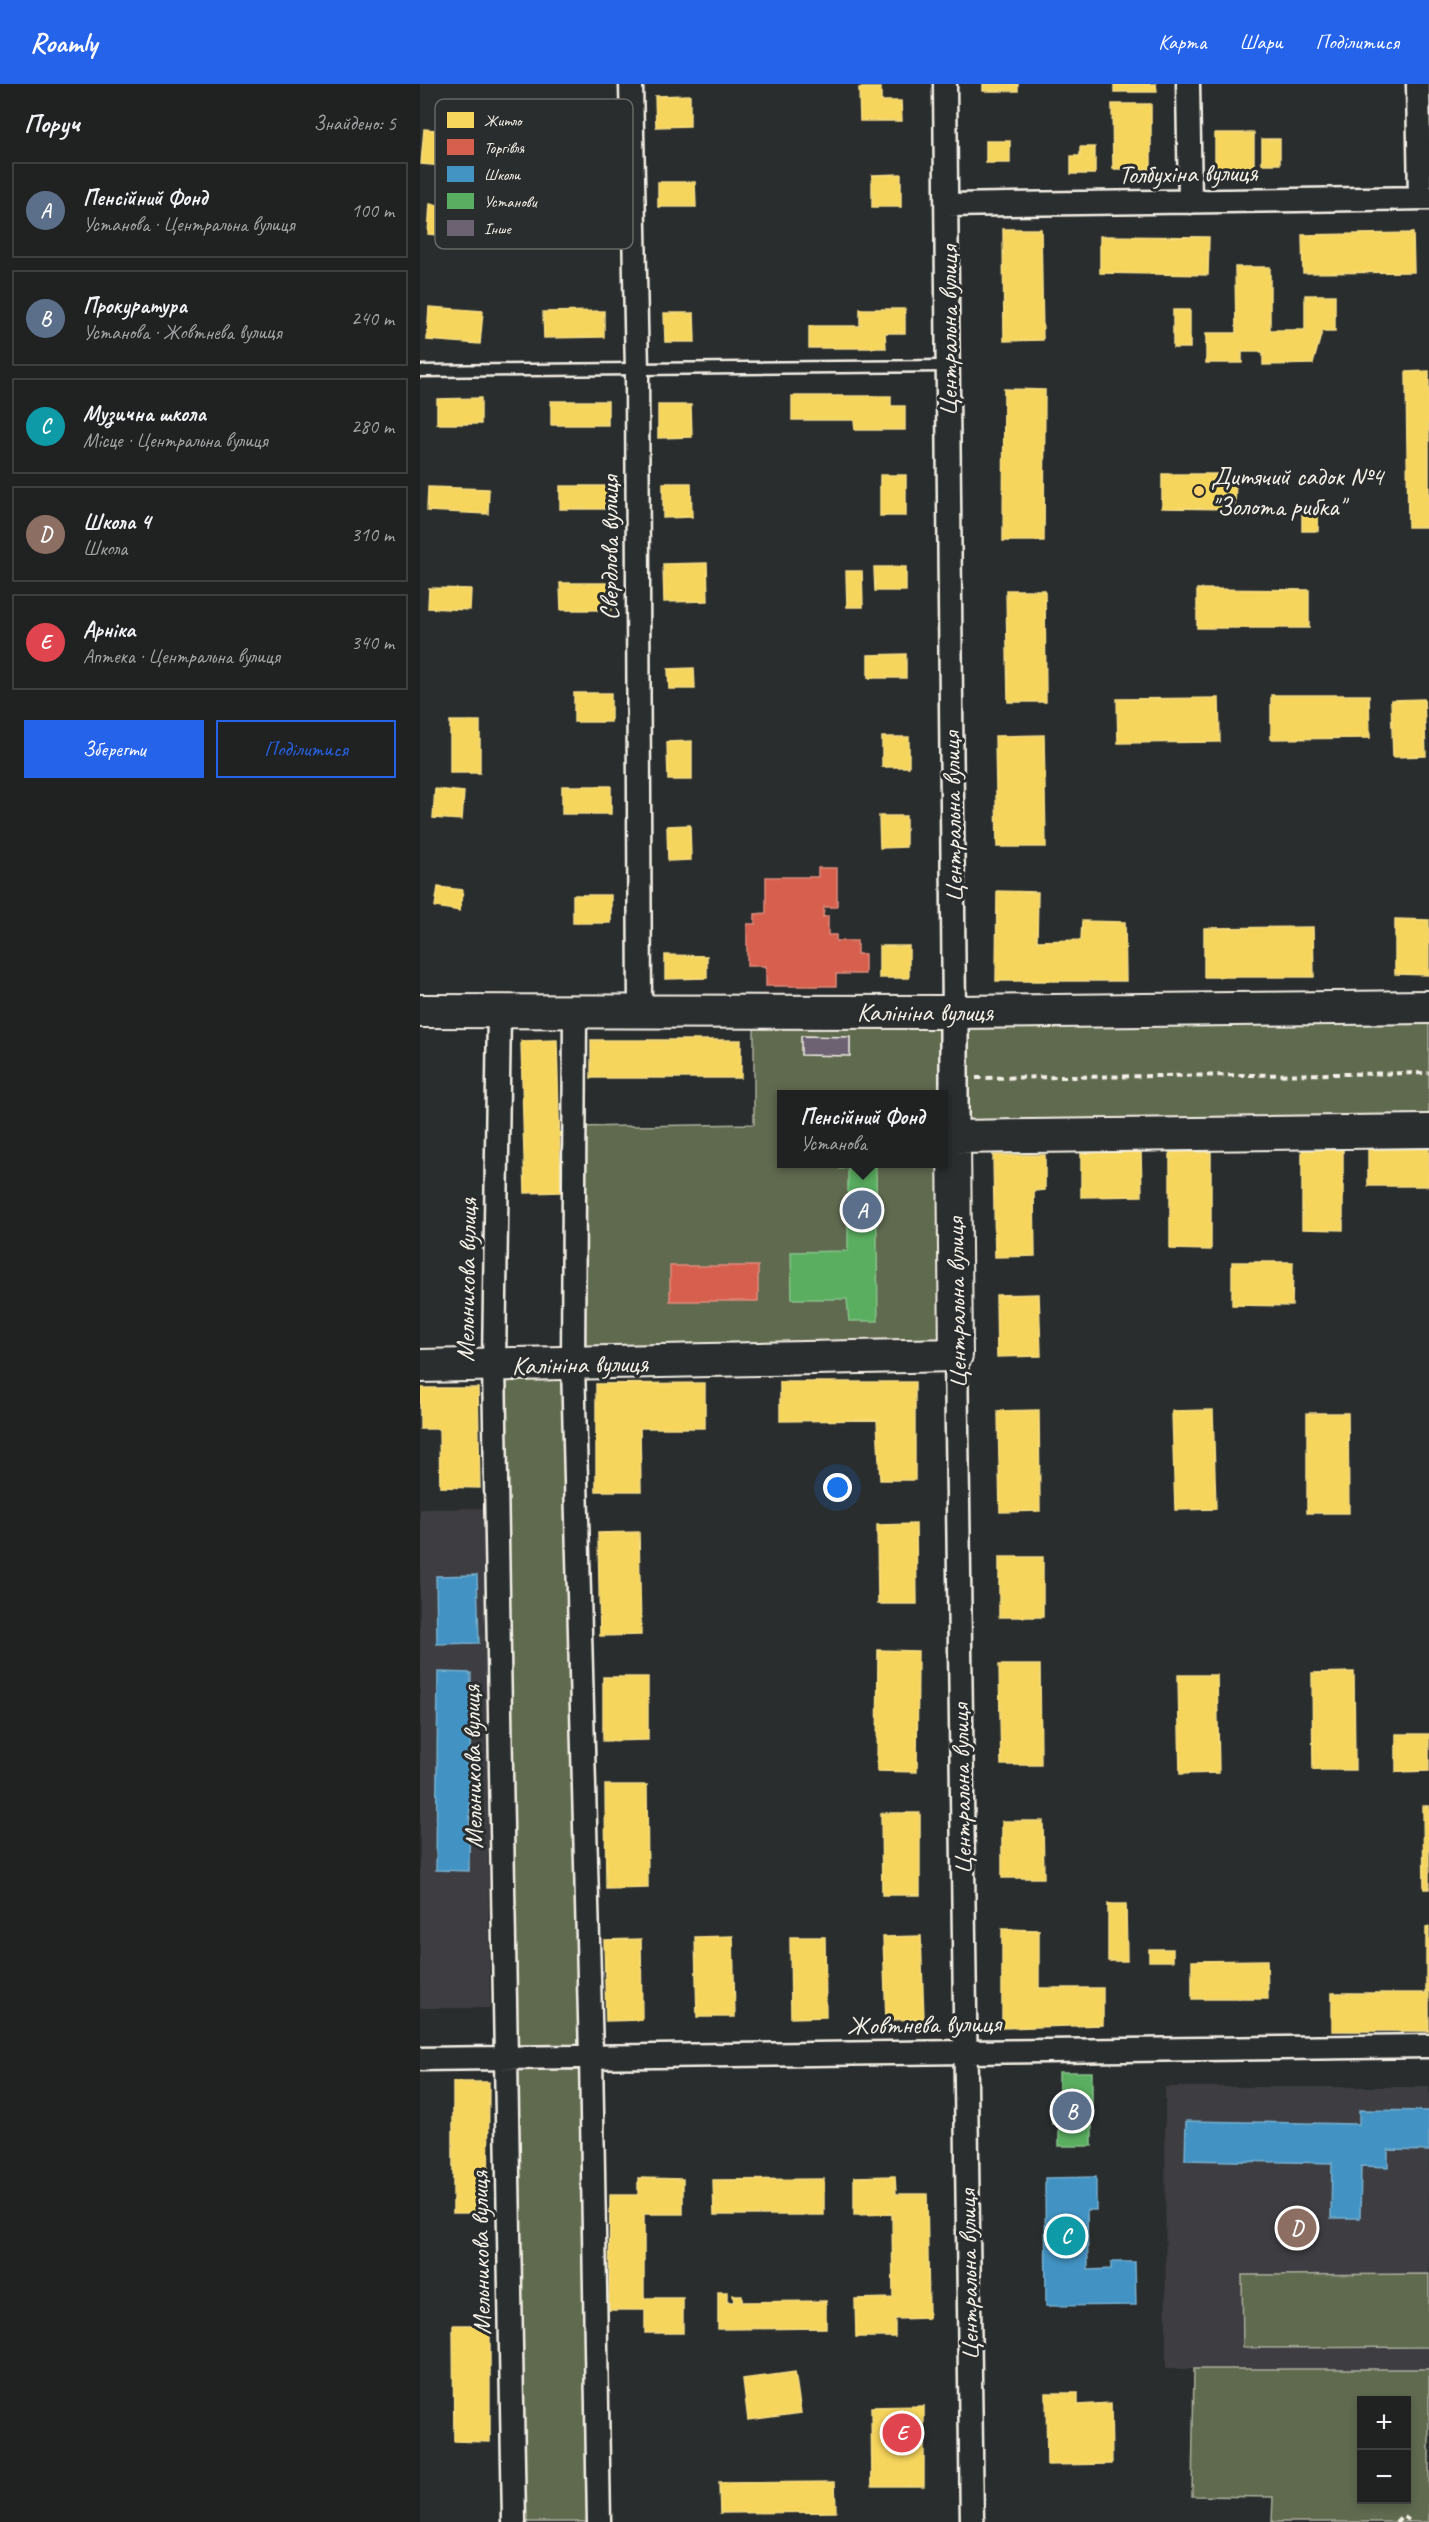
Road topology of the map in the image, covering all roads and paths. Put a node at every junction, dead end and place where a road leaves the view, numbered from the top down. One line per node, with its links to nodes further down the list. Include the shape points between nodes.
1 (631, 84): 5 (street, Свердлова вулиця)
2 (945, 84): 9 (street, Центральна вулиця)
3 (1188, 84): 8 (street)
4 (1418, 84): 7 (street)
5 (631, 99)
6 (633, 179): 11 (street, Свердлова вулиця)
7 (1425, 198): 8 (street, Толбухіна вулиця)
8 (1190, 202): 9 (street, Толбухіна вулиця)
9 (947, 205): 10 (street, Центральна вулиця)
10 (948, 366): 11 (lane); 18 (street, Центральна вулиця)
11 (637, 370): 12 (lane); 17 (street, Свердлова вулиця)
12 (420, 371)
13 (1429, 1007): 18 (main road, Калініна вулиця)
14 (420, 1011): 15 (main road, Калініна вулиця)
15 (499, 1011): 16 (main road, Калініна вулиця); 25 (street, Мельникова вулиця)
16 (575, 1012): 17 (main road, Калініна вулиця); 24 (street)
17 (640, 1012): 18 (main road, Калініна вулиця)
18 (954, 1012): 20 (street, Центральна вулиця)
19 (1429, 1073): 20 (path)
20 (954, 1079): 22 (street, Центральна вулиця)
21 (1429, 1131): 22 (main road)
22 (954, 1137): 23 (main road, Центральна вулиця)
23 (956, 1355): 24 (main road, Калініна вулиця); 28 (street, Центральна вулиця)
24 (573, 1364): 25 (main road, Калініна вулиця); 29 (street)
25 (494, 1365): 26 (main road, Калініна вулиця); 30 (street, Мельникова вулиця)
26 (420, 1366)
27 (1429, 2046): 28 (street, Жовтнева вулиця)
28 (965, 2052): 29 (street, Жовтнева вулиця); 34 (street, Центральна вулиця)
29 (591, 2055): 30 (street, Жовтнева вулиця); 33 (street)
30 (505, 2057): 31 (street, Жовтнева вулиця); 32 (street, Мельникова вулиця)
31 (420, 2059)
32 (514, 2522)
33 (599, 2522)
34 (972, 2522)
35 (1396, 2522): 36 (path, via 1402,2516)
36 (1412, 2522)

